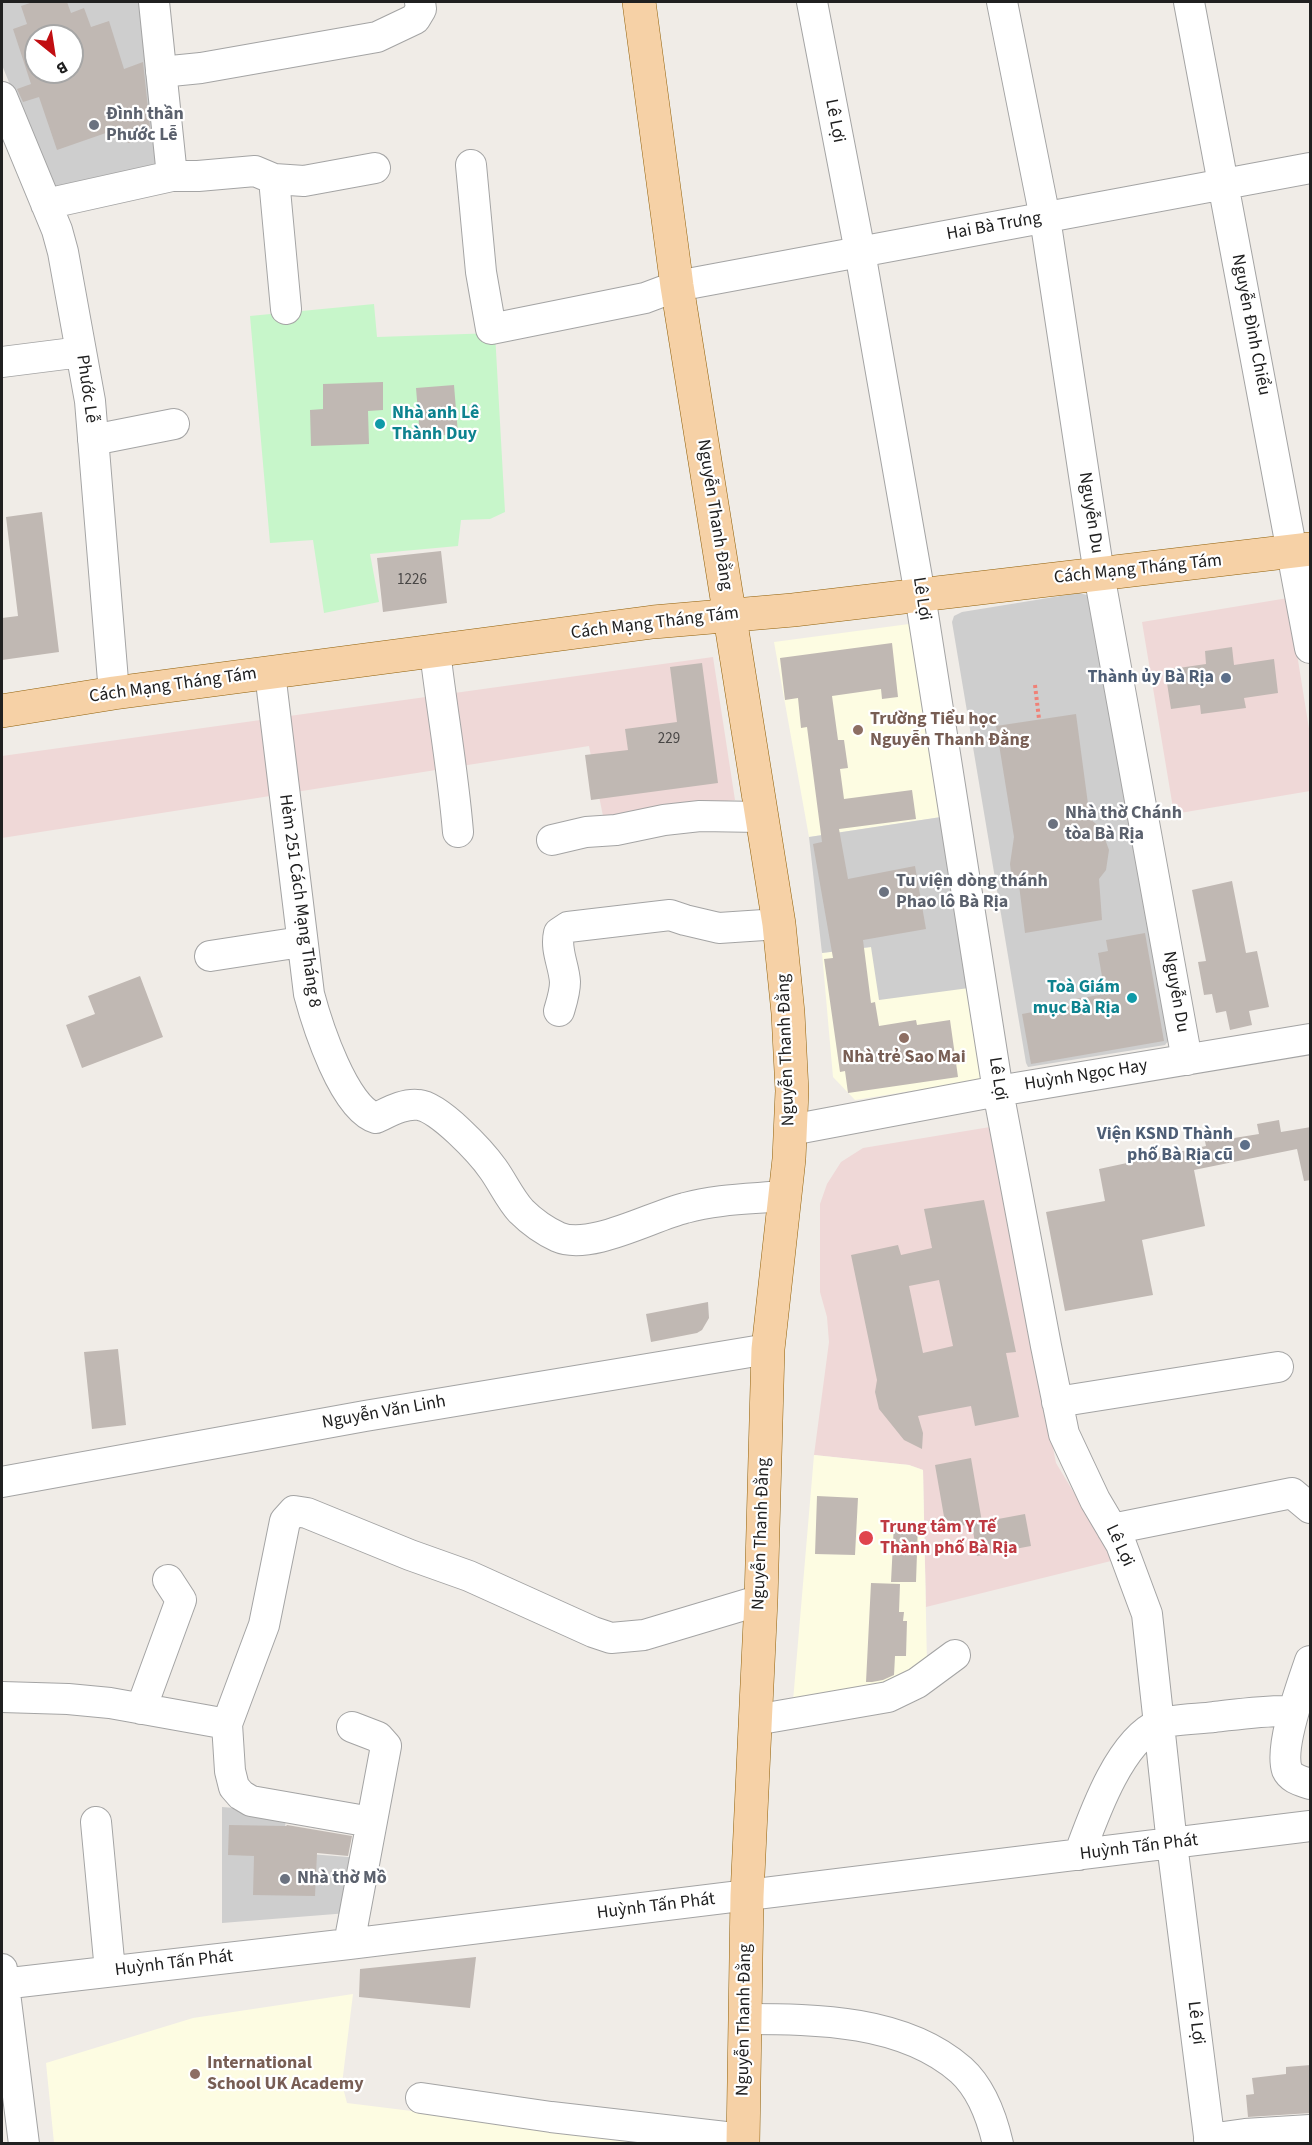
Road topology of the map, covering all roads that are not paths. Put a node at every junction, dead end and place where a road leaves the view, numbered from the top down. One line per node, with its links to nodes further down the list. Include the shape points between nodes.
1 (154, 2): 7 (street)
2 (420, 2): 7 (street, via 415,19 377,38)
3 (639, 2): 18 (main road, Nguyễn Thanh Đằng)
4 (812, 2): 17 (street, Lê Lợi)
5 (1002, 2): 16 (street, Nguyễn Du)
6 (1189, 2): 14 (street, Nguyễn Đình Chiểu)
7 (161, 72): 12 (street)
8 (2, 97): 15 (street, Phước Lễ)
9 (471, 165): 18 (street, Hai Bà Trưng, via 481,272 491,329 645,298)
10 (375, 168): 13 (street, via 304,181)
11 (1311, 168): 14 (street, Hai Bà Trưng)
12 (172, 176): 13 (street, via 255,171); 15 (street)
13 (274, 179): 19 (street)
14 (1224, 184): 16 (street, Hai Bà Trưng); 24 (street, Nguyễn Đình Chiểu)
15 (46, 204): 20 (street, Phước Lễ, via 63,252)
16 (1045, 218): 17 (street, Hai Bà Trưng); 25 (street, Nguyễn Du)
17 (860, 252): 18 (street, Hai Bà Trưng); 26 (street, Lê Lợi)
18 (677, 286): 27 (main road, Nguyễn Thanh Đằng)
19 (286, 309)
20 (81, 352): 21 (street); 23 (street, Phước Lễ)
21 (2, 362)
22 (174, 424): 23 (street)
23 (93, 440): 31 (street, Phước Lễ)
24 (1302, 551): 25 (main road, Cách Mạng Tháng Tám); 28 (street, Nguyễn Đình Chiểu)
25 (1100, 574): 26 (main road, Cách Mạng Tháng Tám); 41 (street, Nguyễn Du)
26 (920, 596): 27 (main road, Cách Mạng Tháng Tám); 42 (street, Lê Lợi)
27 (730, 614): 29 (main road, Cách Mạng Tháng Tám); 33 (main road, Nguyễn Thanh Đằng)
28 (1311, 648)
29 (435, 651): 30 (main road, Cách Mạng Tháng Tám); 34 (street)
30 (270, 673): 31 (main road, Cách Mạng Tháng Tám); 37 (street, Hẻm 251 Cách Mạng Tháng 8)
31 (114, 693): 32 (main road, Cách Mạng Tháng Tám)
32 (2, 711)
33 (761, 816): 35 (street, via 664,820); 36 (main road, Nguyễn Thanh Đằng)
34 (458, 832)
35 (552, 840)
36 (779, 924): 39 (street, via 719,928 670,915 568,927 559,933 557,942 565,982); 43 (main road, Nguyễn Thanh Đằng, via 789,1013)
37 (302, 942): 38 (street); 44 (street, Hẻm 251 Cách Mạng Tháng 8, via 317,1026 339,1074 367,1116 376,1118 403,1106 426,1106 475,1147 521,1211 541,1228 578,1241 684,1208)
38 (210, 956)
39 (559, 1011)
40 (1311, 1039): 41 (street, Huỳnh Ngọc Hay)
41 (1187, 1060): 42 (street, Huỳnh Ngọc Hay)
42 (998, 1091): 43 (street, Huỳnh Ngọc Hay); 47 (street, Lê Lợi)
43 (791, 1130): 44 (main road, Nguyễn Thanh Đằng)
44 (784, 1196): 45 (main road, Nguyễn Thanh Đằng)
45 (768, 1349): 48 (street, Nguyễn Văn Linh); 52 (main road, Nguyễn Thanh Đằng)
46 (1278, 1367): 47 (street)
47 (1058, 1402): 50 (street, Lê Lợi, via 1064,1434)
48 (2, 1482)
49 (1311, 1508): 50 (street, via 1292,1493)
50 (1112, 1529): 60 (street, Lê Lợi, via 1147,1614)
51 (168, 1580): 56 (street, via 181,1600)
52 (761, 1600): 58 (main road, Nguyễn Thanh Đằng); 59 (street, via 644,1635 611,1638 470,1576 294,1511 285,1521 264,1625)
53 (955, 1655): 58 (street, via 917,1683 888,1697)
54 (1311, 1661): 57 (street)
55 (2, 1697): 56 (street, via 68,1699)
56 (141, 1710): 59 (street)
57 (1292, 1711): 60 (street); 62 (street, via 1288,1771 1293,1778)
58 (755, 1720): 68 (main road, Nguyễn Thanh Đằng)
59 (227, 1724): 64 (street, via 230,1771 241,1796)
60 (1160, 1724): 66 (street, Lê Lợi); 67 (street, via 1137,1740 1127,1753 1100,1797)
61 (352, 1727): 64 (street, via 378,1737 386,1746)
62 (1311, 1784)
63 (96, 1822): 70 (street)
64 (371, 1822): 69 (street)
65 (1311, 1826): 66 (street, Huỳnh Tấn Phát)
66 (1172, 1844): 67 (street, Huỳnh Tấn Phát); 76 (street, Lê Lợi)
67 (1079, 1855): 68 (street, Huỳnh Tấn Phát)
68 (747, 1896): 69 (street, Huỳnh Tấn Phát); 72 (main road, Nguyễn Thanh Đằng)
69 (349, 1944): 70 (street, Huỳnh Tấn Phát)
70 (110, 1971): 71 (street, Huỳnh Tấn Phát)
71 (2, 1979): 77 (street)
72 (745, 2019): 75 (main road, Nguyễn Thanh Đằng); 78 (street, via 837,2022 916,2042 962,2071 981,2099)
73 (421, 2098): 75 (street)
74 (1311, 2130): 76 (street, via 1245,2134)
75 (743, 2141)
76 (1210, 2141)
77 (24, 2144)
78 (999, 2144)

